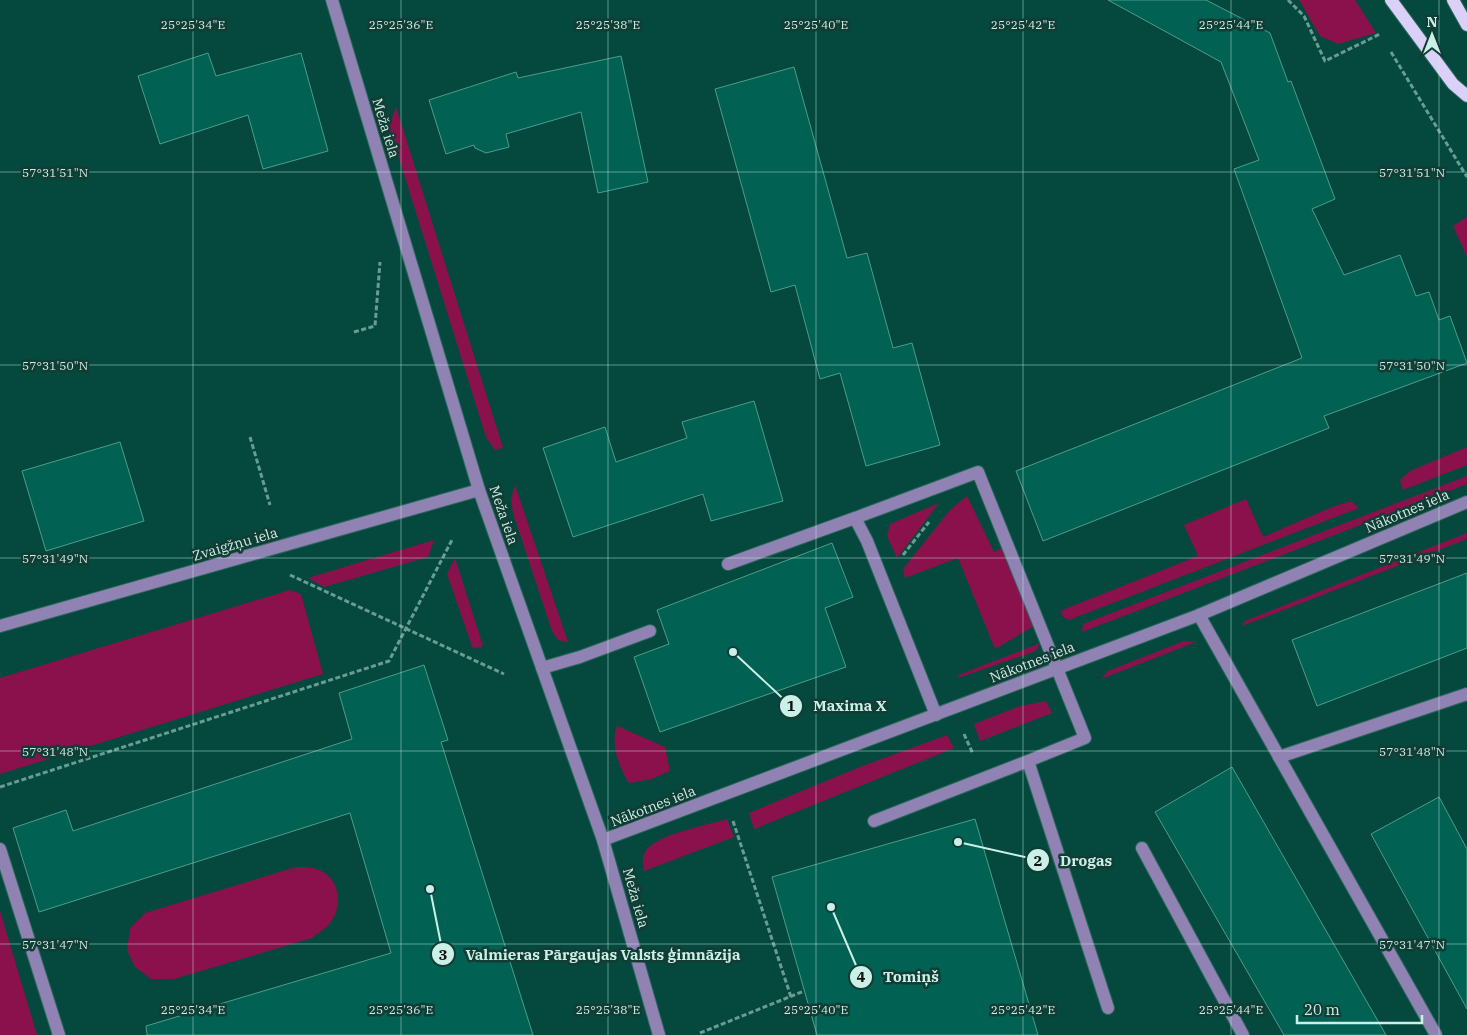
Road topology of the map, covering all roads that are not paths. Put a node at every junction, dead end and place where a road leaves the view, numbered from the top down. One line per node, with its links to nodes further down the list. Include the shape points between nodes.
1 (332, 0): 6 (street, Meža iela)
2 (1391, 0): 5 (main road, via 1453,84)
3 (1452, 0): 4 (main road)
4 (1467, 25)
5 (1467, 96)
6 (479, 490): 11 (street, Zvaigžņu iela); 13 (street, Meža iela)
7 (1467, 502): 10 (street, Nākotnes iela)
8 (855, 518): 9 (street); 14 (street, via 978,472); 16 (street)
9 (728, 564)
10 (1199, 615): 14 (street, Nākotnes iela); 17 (street)
11 (0, 626)
12 (650, 630): 13 (street)
13 (542, 668): 20 (street, Meža iela)
14 (1057, 669): 16 (street, Nākotnes iela); 18 (street, via 1085,738)
15 (1467, 694): 17 (street)
16 (936, 715): 20 (street, Nākotnes iela)
17 (1279, 757): 27 (street)
18 (1028, 761): 19 (street); 23 (street)
19 (874, 821)
20 (603, 840): 25 (street, Meža iela)
21 (1142, 848): 26 (street)
22 (0, 850): 24 (street)
23 (1108, 1008)
24 (59, 1035)
25 (659, 1035)
26 (1243, 1035)
27 (1436, 1035)

